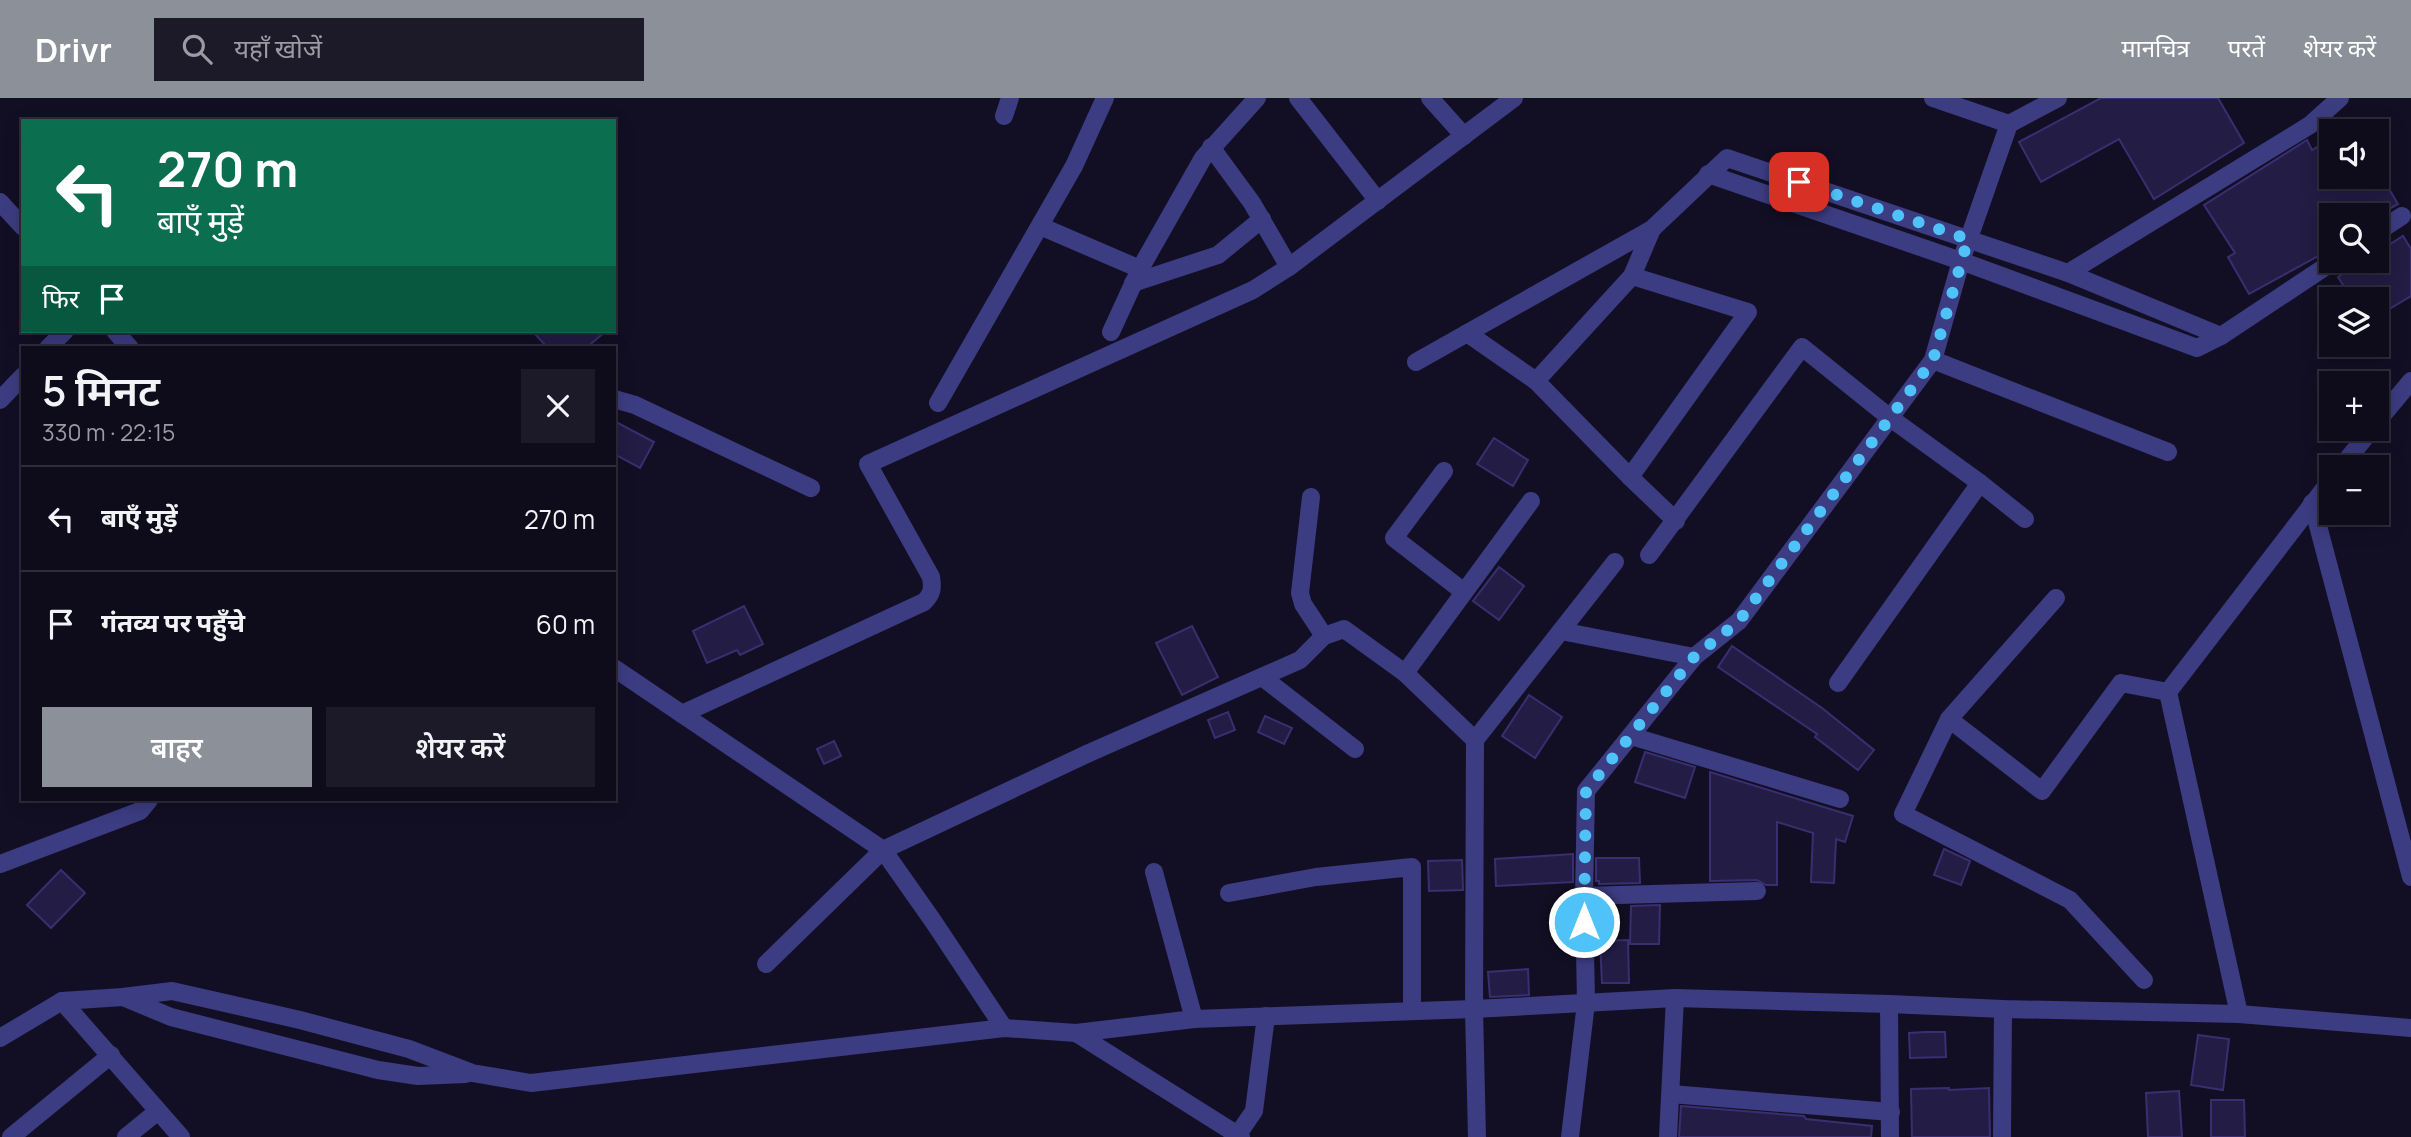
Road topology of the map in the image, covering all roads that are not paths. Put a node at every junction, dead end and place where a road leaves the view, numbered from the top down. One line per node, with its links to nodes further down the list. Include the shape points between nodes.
1 (1010, 98): 11 (street)
2 (1105, 98): 22 (street)
3 (1257, 98): 14 (street)
4 (1298, 98): 16 (street)
5 (1430, 98): 13 (street)
6 (1514, 98): 13 (street)
7 (1933, 98): 12 (street)
8 (2058, 98): 10 (street)
9 (2340, 98): 28 (street, via 2309,125)
10 (2036, 103): 12 (street)
11 (1003, 116)
12 (2009, 124): 24 (street)
13 (1464, 136): 16 (street)
14 (1211, 147): 19 (street); 29 (street)
15 (1708, 174): 23 (street); 24 (street, via 1727,158); 25 (street)
16 (1378, 201): 26 (street)
17 (0, 202): 21 (street)
18 (2402, 216): 20 (street)
19 (1262, 219): 26 (street); 29 (street, via 1218,255)
20 (2389, 224)
21 (21, 225)
22 (1040, 226): 29 (street); 43 (street)
23 (1652, 229): 30 (street); 33 (street)
24 (1968, 239): 25 (street); 28 (street)
25 (1961, 261): 34 (street, via 2197,348); 36 (street)
26 (1289, 267): 71 (street, via 1253,290 868,464 931,578 930,597)
27 (2319, 271): 34 (street)
28 (2068, 273): 34 (street)
29 (1136, 276): 31 (street)
30 (1632, 276): 39 (street); 50 (street, via 1748,312)
31 (1111, 332)
32 (63, 333): 35 (street)
33 (1467, 333): 37 (street); 39 (street)
34 (2221, 336)
35 (50, 346)
36 (1933, 360): 45 (street); 47 (street)
37 (1416, 362)
38 (21, 378): 41 (street)
39 (1536, 381): 50 (street)
40 (2411, 381): 44 (street)
41 (0, 400)
42 (616, 400): 52 (street)
43 (938, 403)
44 (2389, 407)
45 (1889, 417): 51 (street); 58 (street, via 1802,347); 65 (street, via 1739,621)
46 (2362, 441): 48 (street)
47 (2168, 452)
48 (2351, 455)
49 (1444, 471): 61 (street, via 1394,538)
50 (1630, 477): 58 (street)
51 (1980, 483): 57 (street); 69 (street)
52 (811, 488)
53 (2319, 495): 56 (street)
54 (1311, 497): 64 (street, via 1300,593)
55 (1531, 501): 61 (street)
56 (2312, 503): 70 (street); 81 (street)
57 (2025, 519)
58 (1676, 521): 59 (street)
59 (1649, 555)
60 (1615, 562): 63 (street)
61 (1464, 592): 67 (street)
62 (2056, 597): 72 (street)
63 (1561, 631): 65 (street); 74 (street)
64 (1324, 636): 67 (street, via 1344,629); 68 (street, via 1300,660)
65 (1694, 657): 73 (street)
66 (616, 669): 71 (street)
67 (1405, 673): 74 (street)
68 (1262, 677): 75 (street); 78 (street)
69 (1838, 682)
70 (2168, 692): 72 (street, via 2121,683 2042,791); 96 (street)
71 (682, 714): 78 (street)
72 (1949, 719): 86 (street, via 1903,814 2070,900)
73 (1631, 736): 76 (street); 84 (street, via 1586,791)
74 (1475, 740): 93 (street)
75 (1355, 749)
76 (1840, 799)
77 (148, 801): 79 (street, via 140,811)
78 (883, 850): 85 (street); 99 (street)
79 (0, 864)
80 (1154, 872): 98 (street)
81 (2411, 877)
82 (1757, 891): 84 (street)
83 (1228, 893): 95 (street, via 1316,877 1412,867)
84 (1584, 896): 90 (street)
85 (766, 964)
86 (2144, 980)
87 (123, 998): 89 (street); 92 (street, via 172,990); 102 (street, via 172,1017)
88 (1675, 998): 90 (street); 91 (street); 106 (street)
89 (62, 1001): 103 (street); 104 (street)
90 (1586, 1003): 93 (street); 114 (street)
91 (1889, 1004): 94 (street); 108 (street)
92 (254, 1009): 102 (street); 105 (street, via 409,1049)
93 (1474, 1009): 95 (street); 113 (street)
94 (2003, 1009): 96 (street); 117 (street)
95 (1412, 1011): 97 (street)
96 (2239, 1014): 100 (street)
97 (1266, 1016): 98 (street); 112 (street, via 1254,1111)
98 (1194, 1019): 101 (street)
99 (1004, 1028): 101 (street); 105 (street, via 531,1083)
100 (2411, 1028)
101 (1076, 1033): 112 (street)
102 (248, 1037): 105 (street, via 401,1074)
103 (0, 1038)
104 (111, 1055): 107 (street); 109 (street)
105 (472, 1073)
106 (1671, 1094): 108 (street); 115 (street)
107 (158, 1111): 110 (street); 111 (street)
108 (1891, 1112): 116 (street)
109 (11, 1137)
110 (126, 1137)
111 (181, 1137)
112 (1238, 1137)
113 (1477, 1137)
114 (1570, 1137)
115 (1668, 1137)
116 (1890, 1137)
117 (2002, 1137)

